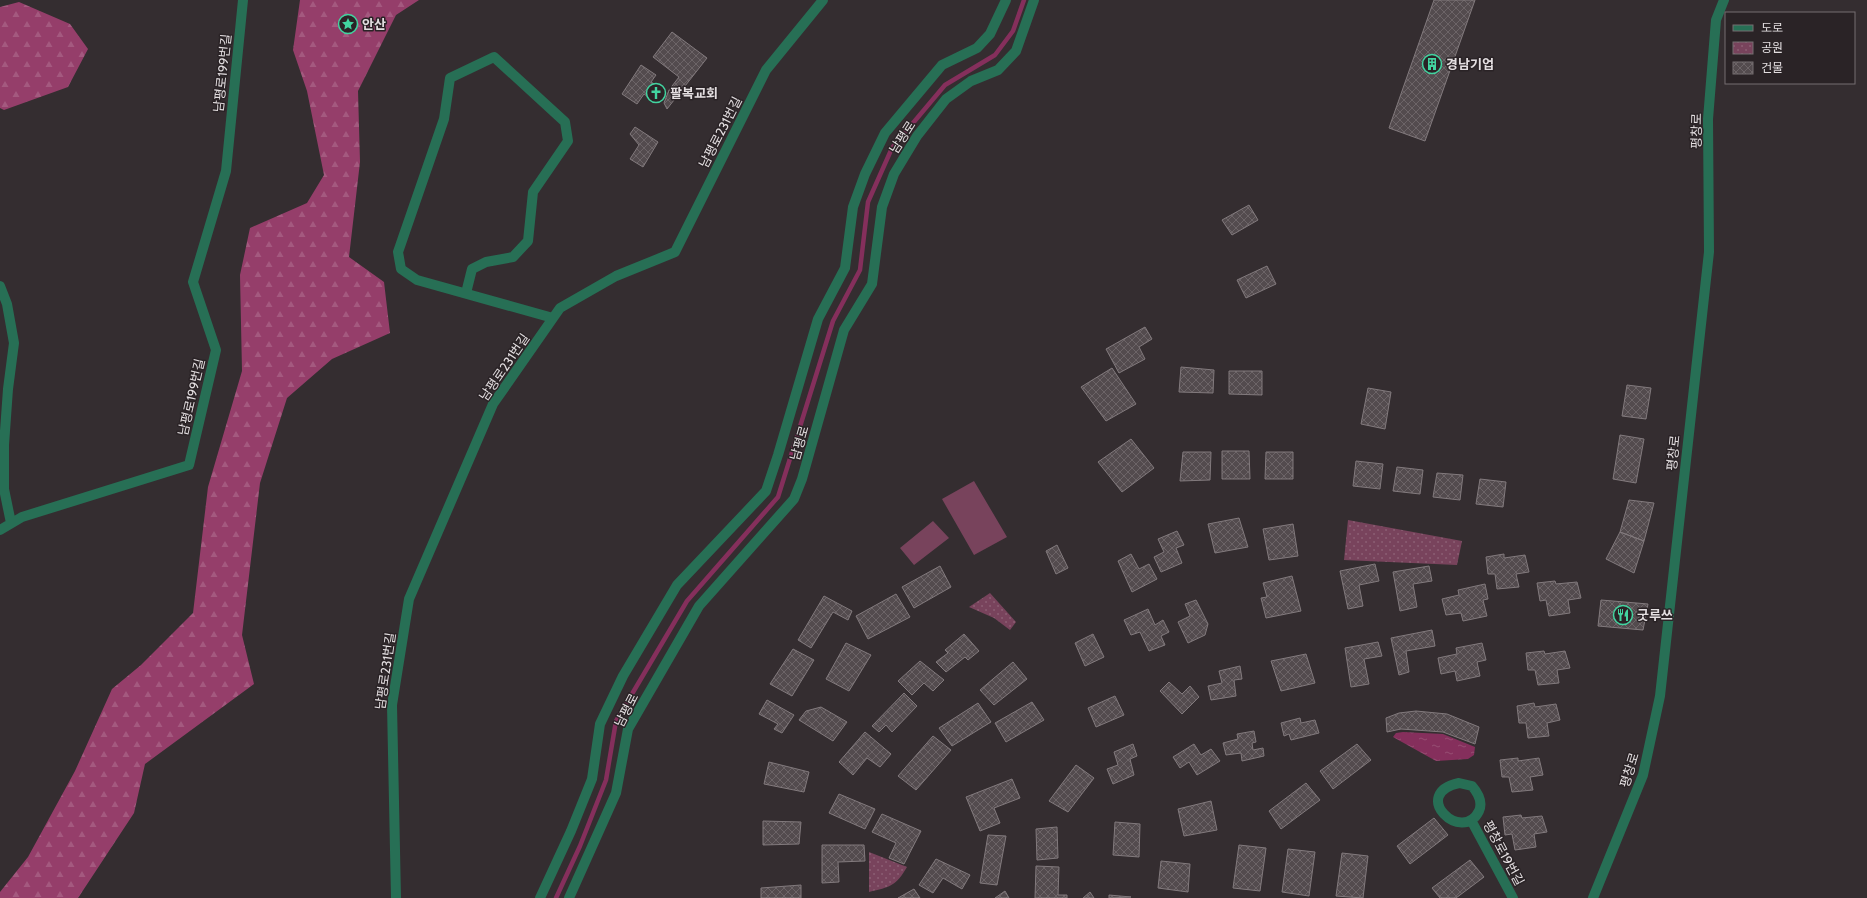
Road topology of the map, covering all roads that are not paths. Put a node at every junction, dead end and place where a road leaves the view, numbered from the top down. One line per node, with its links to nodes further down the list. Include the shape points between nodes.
1 (243, 0): 9 (street, 남평로199번길, via 226,171 193,282 216,350 189,465 22,517)
2 (823, 0): 8 (street, 남평로231번길, via 766,70 674,252 616,276 560,308)
3 (1006, 0): 13 (street, 남평로, via 990,34 977,48 942,65 884,133 853,207 845,268 818,319 766,491 676,585 623,676 600,724 592,779)
4 (1034, 0): 14 (street, 남평로, via 1016,51 998,70 971,81 946,99 917,136 894,174 882,207 872,284 844,330 794,499 699,606 628,729 616,793)
5 (1724, 0): 16 (street, 평창로, via 1716,20 1708,118 1709,252 1660,696 1643,775)
6 (0, 286): 9 (street, via 14,343 4,445 4,489)
7 (466, 293): 7 (street, via 417,280 401,270 398,252 444,119 450,78 494,57 565,122 568,141 533,192 528,241 513,257 486,262 472,269); 8 (street)
8 (553, 318): 12 (street, 남평로231번길, via 493,404 409,599 392,705)
9 (11, 523): 10 (street, 남평로199번길)
10 (0, 530)
11 (1471, 820): 11 (street, 평창로19번길, via 1478,813 1480,799 1472,786 1459,783 1450,785 1439,797 1441,812 1456,822); 15 (street, 평창로19번길)
12 (396, 898)
13 (540, 898)
14 (569, 898)
15 (1513, 898)
16 (1593, 898)

